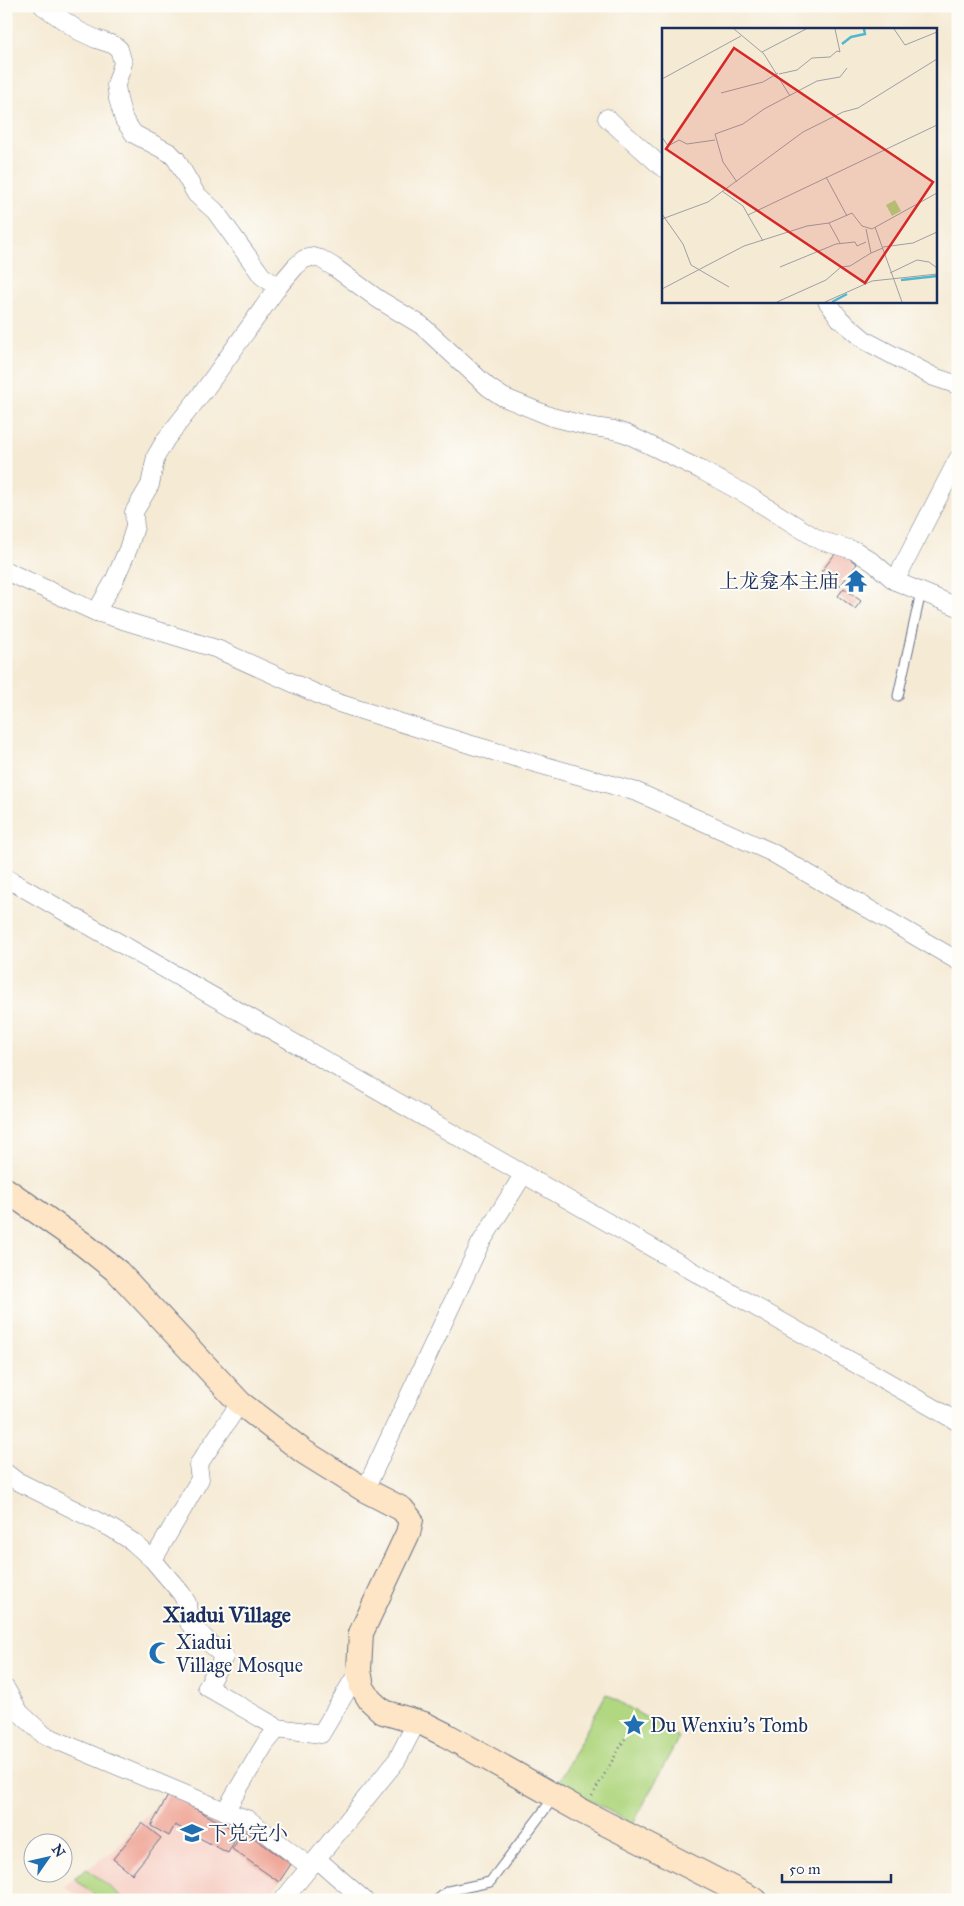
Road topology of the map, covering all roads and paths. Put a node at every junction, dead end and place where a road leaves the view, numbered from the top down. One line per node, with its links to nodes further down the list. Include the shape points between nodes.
1 (44, 6): 4 (street, via 78,30 119,49 124,63 116,85 124,120 134,134 176,159 196,194 215,211 262,276)
2 (607, 118): 3 (street)
3 (662, 167)
4 (278, 287): 9 (street, via 304,259 321,259 421,325 502,397 552,417 627,434 747,495 819,540 856,551); 12 (street, via 156,456 150,485 134,512 135,527 128,549)
5 (828, 302): 6 (street, via 840,319 866,341 934,377)
6 (958, 385)
7 (958, 459): 9 (street)
8 (6, 571): 12 (street)
9 (895, 582): 10 (street)
10 (920, 592): 11 (street); 13 (lane)
11 (958, 607)
12 (96, 612): 15 (street, via 217,649 335,702 637,792 771,852)
13 (898, 696)
14 (6, 878): 16 (street)
15 (958, 961)
16 (523, 1175): 19 (street); 21 (street, via 480,1244)
17 (6, 1190): 18 (street, via 118,1272)
18 (240, 1403): 21 (street, via 304,1452); 22 (street, via 198,1465 200,1479)
19 (958, 1422)
20 (6, 1473): 22 (street, via 118,1533)
21 (365, 1490): 23 (street, via 402,1509 411,1520 408,1533 360,1633)
22 (153, 1560): 26 (street, via 187,1603 189,1623 224,1658 207,1688)
23 (359, 1670): 25 (street, via 362,1687 370,1700 384,1712); 26 (street, via 322,1734)
24 (6, 1689): 29 (street, via 20,1713 44,1735)
25 (416, 1723): 28 (street, via 446,1734); 31 (street, via 397,1760)
26 (278, 1728): 29 (street)
27 (630, 1730): 30 (path)
28 (555, 1796): 30 (street); 34 (lane, via 490,1882 448,1891)
29 (225, 1811): 31 (street, via 249,1820)
30 (583, 1812): 35 (street)
31 (314, 1863): 32 (street); 33 (street)
32 (283, 1900)
33 (364, 1900)
34 (437, 1900)
35 (755, 1900)

